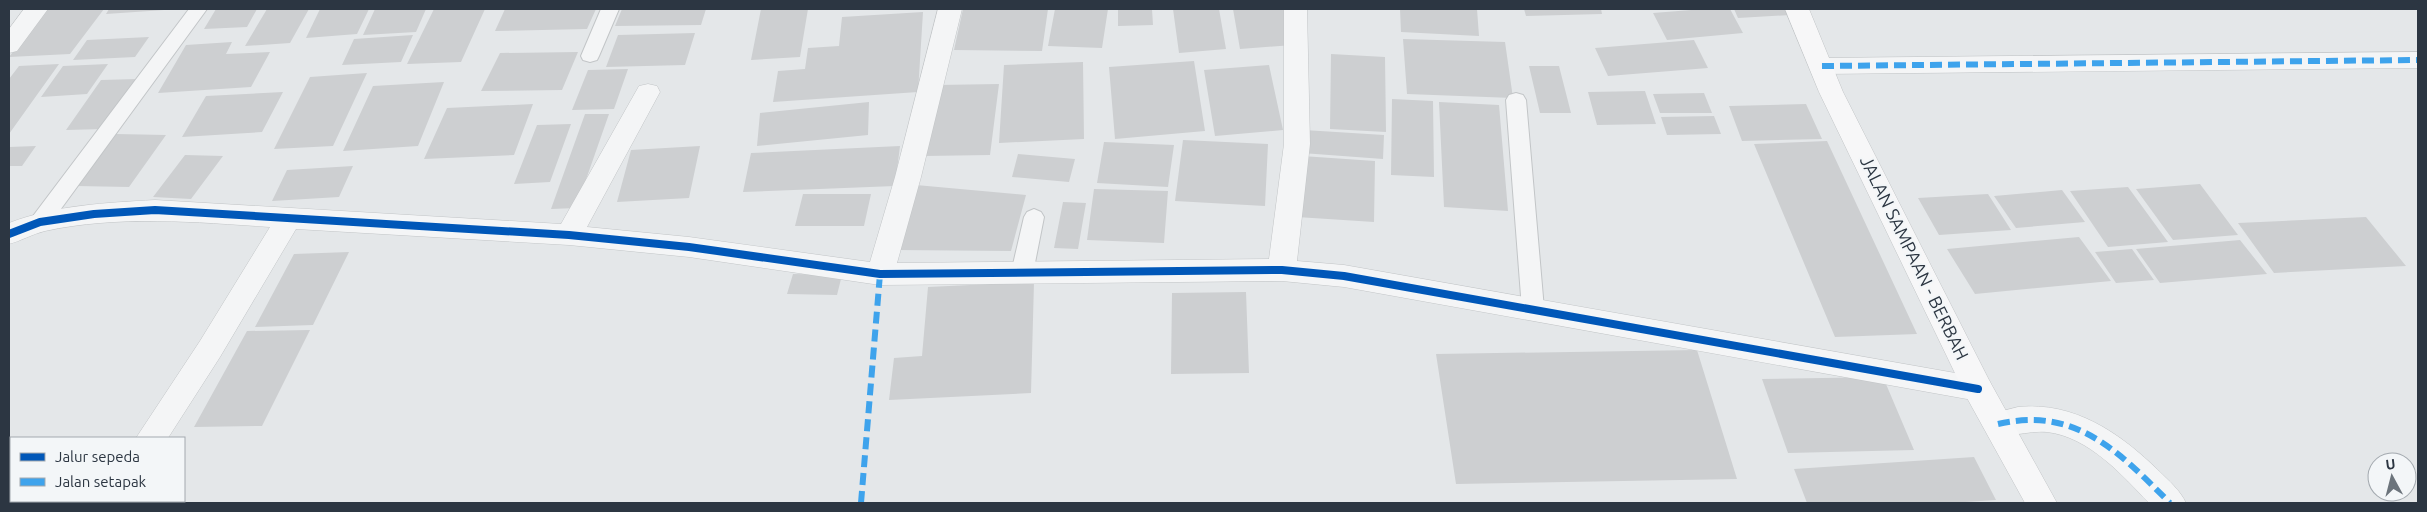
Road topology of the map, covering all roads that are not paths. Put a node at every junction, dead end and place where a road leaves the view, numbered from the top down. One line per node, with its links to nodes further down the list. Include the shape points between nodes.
1 (36, 9): 7 (street)
2 (198, 9): 15 (lane)
3 (610, 9): 8 (lane)
4 (950, 9): 20 (street)
5 (1296, 9): 18 (street, via 1297,144)
6 (1797, 9): 10 (main road, JALAN SAMPAAN - BERBAH)
7 (9, 45)
8 (590, 56)
9 (2418, 60): 10 (street)
10 (1822, 66): 22 (main road, JALAN SAMPAAN - BERBAH, via 1836,101)
11 (648, 92): 17 (street)
12 (1516, 100): 21 (lane)
13 (288, 218): 15 (street, via 155,210); 17 (street); 24 (street, via 210,349)
14 (1034, 218): 19 (lane)
15 (40, 222): 16 (street)
16 (9, 234)
17 (569, 235): 20 (street, via 689,247)
18 (1282, 270): 19 (street); 21 (street, via 1344,276)
19 (1022, 273): 20 (street)
20 (880, 274)
21 (1533, 310): 22 (street)
22 (1978, 389): 23 (main road, JALAN SAMPAAN - BERBAH)
23 (1998, 424): 25 (main road, JALAN SAMPAAN - BERBAH); 26 (street, via 2048,419 2080,429 2119,452)
24 (152, 437)
25 (2041, 503)
26 (2170, 503)

